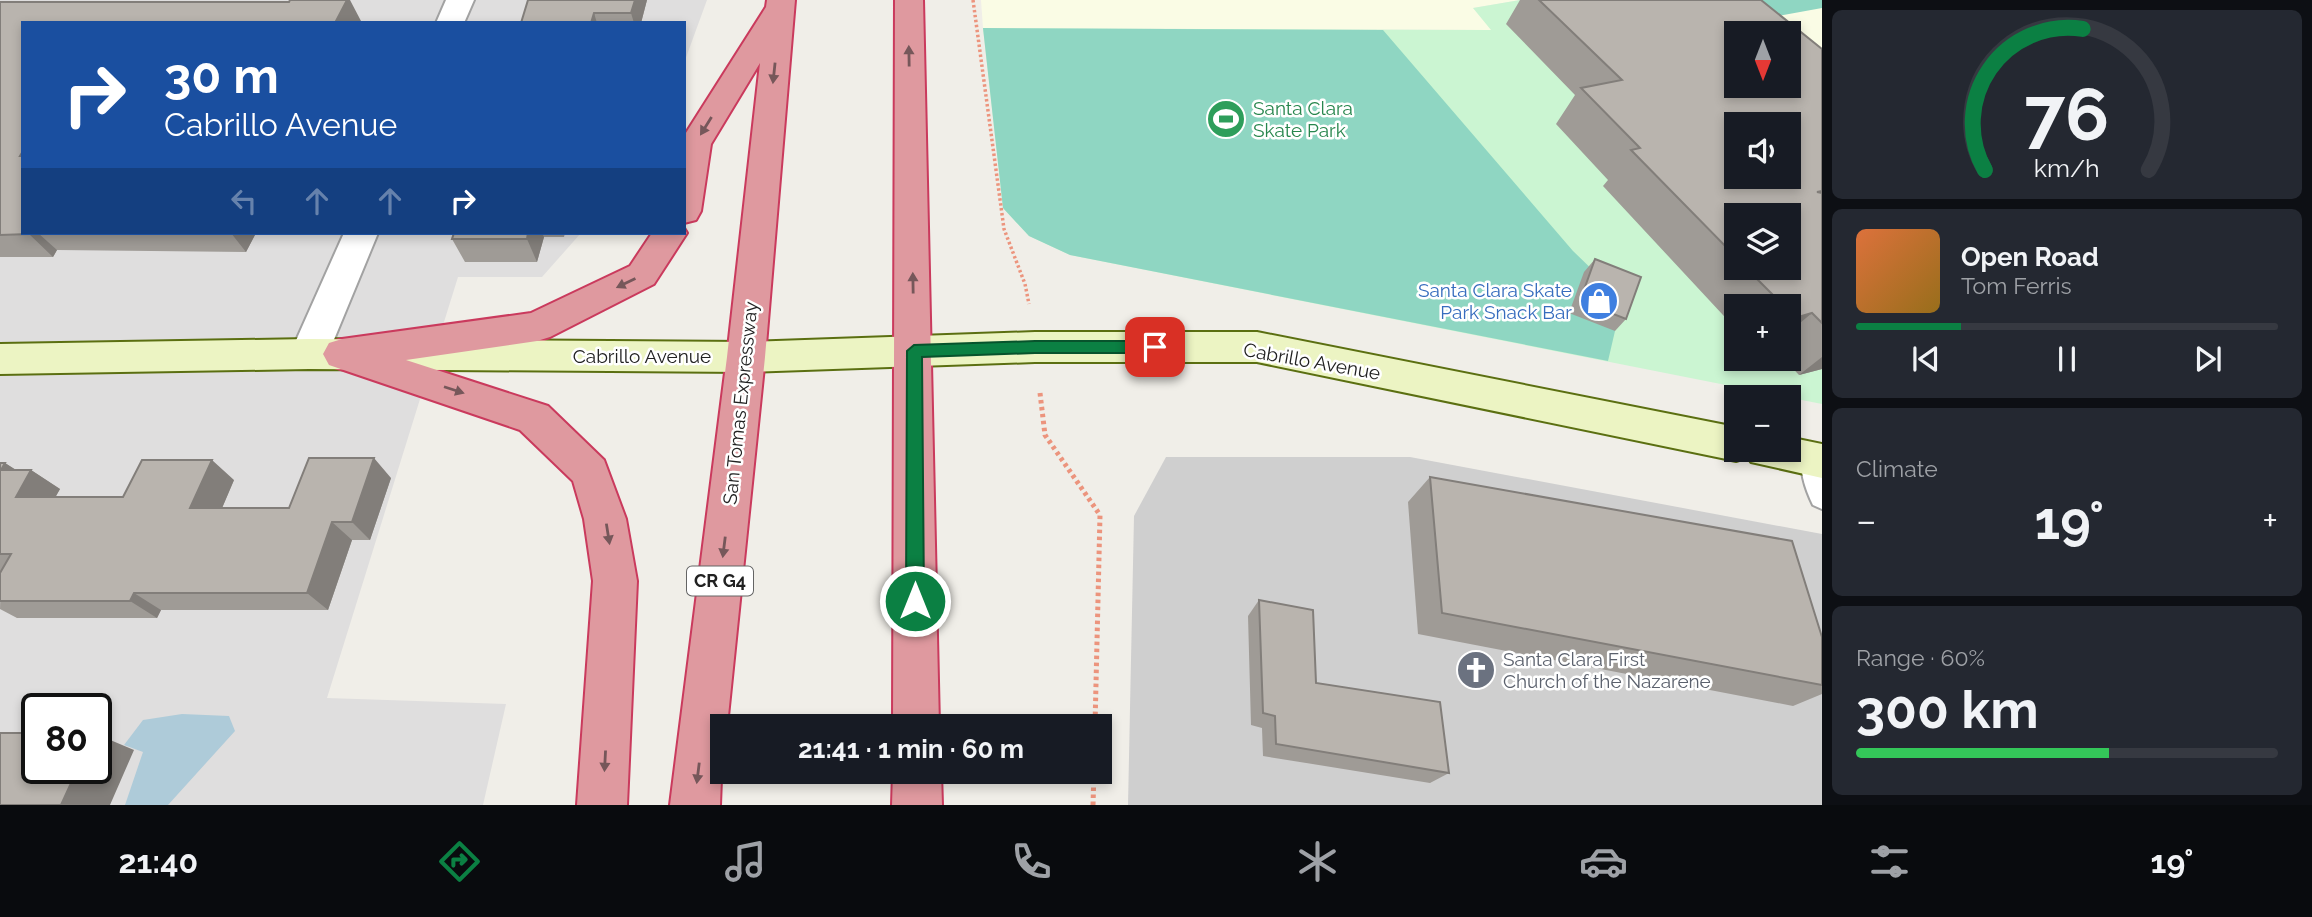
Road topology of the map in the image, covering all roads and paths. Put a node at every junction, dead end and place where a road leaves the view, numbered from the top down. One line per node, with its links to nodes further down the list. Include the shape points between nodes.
1 (460, 0): 4 (street)
2 (909, 0): 8 (highway, one-way to 2)
3 (781, 3): 5 (highway, one-way to 5, via 695,144); 10 (highway, San Tomas Expressway / CR G4, one-way to 10)
4 (451, 21)
5 (686, 199)
6 (360, 235): 9 (street)
7 (669, 235): 9 (highway, one-way to 9, via 642,275 537,327)
8 (914, 351): 10 (street, Cabrillo Avenue); 12 (street, Cabrillo Avenue, via 1257,347); 15 (highway)
9 (326, 354): 10 (street, Cabrillo Avenue); 11 (street, Cabrillo Avenue); 18 (highway, one-way to 18, via 534,418 590,472 605,519 615,581)
10 (746, 357): 19 (highway, San Tomas Expressway / CR G4, one-way to 19)
11 (0, 359)
12 (1724, 442)
13 (1818, 460): 14 (lane)
14 (1822, 498)
15 (916, 714)
16 (917, 784): 20 (highway)
17 (1094, 784): 21 (path)
18 (602, 805)
19 (695, 805)
20 (917, 805)
21 (1093, 805)

